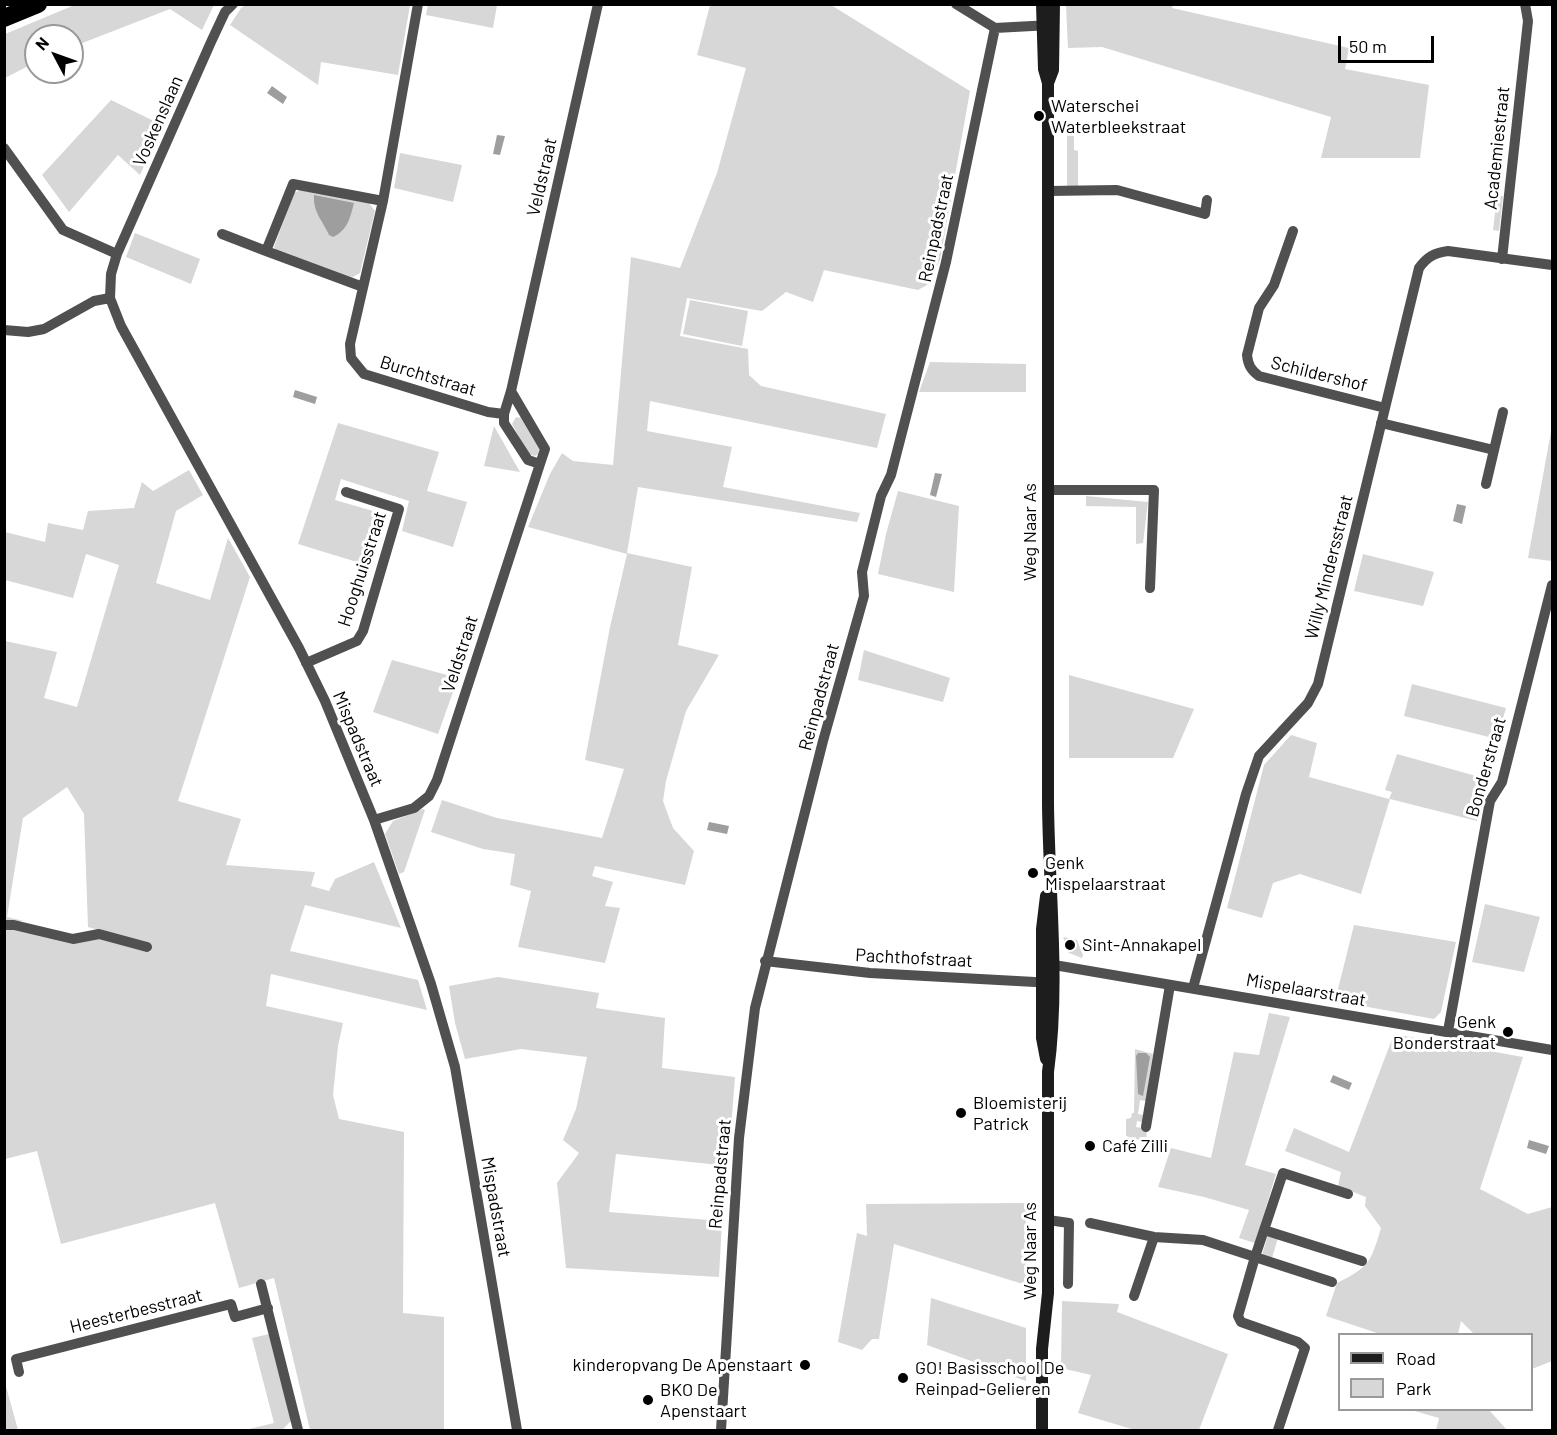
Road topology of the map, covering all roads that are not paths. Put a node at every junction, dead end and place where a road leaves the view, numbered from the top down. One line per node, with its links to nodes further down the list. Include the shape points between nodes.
1 (38, 4): 9 (highway)
2 (233, 4): 19 (street, Voskenslaan, via 211,42)
3 (418, 4): 15 (street, Burchtstraat)
4 (598, 4): 25 (street, Veldstraat)
5 (956, 4): 11 (street)
6 (1042, 4): 10 (main road, Weg Naar As)
7 (1054, 4): 10 (main road, Weg Naar As)
8 (1525, 4): 20 (street, Academiestraat, via 1528,21)
9 (4, 18)
10 (1048, 25): 11 (street); 13 (main road, Weg Naar As, via 1044,69 1048,83)
11 (995, 28): 42 (street, Reinpadstraat, via 946,262 862,572 864,596)
12 (4, 148): 19 (street, via 63,230)
13 (1048, 191): 14 (street, via 1117,190 1204,214); 33 (main road, Weg Naar As)
14 (1207, 200)
15 (383, 201): 18 (street, via 293,184); 22 (street, Burchtstraat)
16 (1293, 231): 26 (street, Schildershof, via 1274,285 1259,308 1247,363 1259,376)
17 (222, 234): 18 (street)
18 (266, 251): 22 (street)
19 (117, 254): 23 (street, Mispadstraat)
20 (1502, 259): 21 (street, Willy Mindersstraat); 26 (street, Willy Mindersstraat, via 1448,251 1425,260 1419,268)
21 (1552, 265)
22 (363, 287): 28 (street, Burchtstraat, via 350,345 357,368 364,374)
23 (110, 298): 24 (street, via 94,302 44,329); 37 (street, Mispadstraat, via 121,326)
24 (4, 330)
25 (511, 391): 28 (street, Veldstraat); 31 (street, Veldstraat, via 544,449)
26 (1386, 408): 29 (street, Willy Mindersstraat)
27 (1503, 412): 30 (street)
28 (504, 414): 31 (street, via 504,423 528,460)
29 (1382, 423): 30 (street); 46 (street, Willy Mindersstraat, via 1315,693 1259,756)
30 (1494, 450): 32 (street)
31 (540, 464): 38 (street, Veldstraat, via 437,780 429,796 414,808)
32 (1486, 484)
33 (1048, 490): 36 (street, via 1154,490); 39 (main road, Weg Naar As)
34 (346, 492): 37 (street, Hooghuisstraat, via 399,509 363,631 357,640)
35 (1552, 585): 47 (street, Bonderstraat, via 1502,782 1490,801)
36 (1150, 588)
37 (306, 663): 38 (street, Mispadstraat)
38 (374, 820): 65 (street, Mispadstraat, via 431,984 455,1067)
39 (1049, 873): 43 (main road, Weg Naar As); 44 (main road, Weg Naar As, via 1042,929)
40 (4, 925): 41 (street, via 73,939 99,934)
41 (147, 947)
42 (765, 961): 44 (street, Pachthofstraat, via 870,973); 66 (street, Reinpadstraat, via 754,1008 739,1138)
43 (1053, 965): 44 (street); 45 (street, Mispelaarstraat); 49 (main road, Weg Naar As)
44 (1042, 982): 49 (main road, Weg Naar As, via 1042,1038)
45 (1170, 985): 46 (street, Mispelaarstraat); 50 (street)
46 (1193, 988): 47 (street, Mispelaarstraat)
47 (1448, 1031): 48 (street, Mispelaarstraat)
48 (1552, 1050)
49 (1048, 1072): 52 (main road, Weg Naar As)
50 (1146, 1127)
51 (1348, 1194): 54 (street, via 1283,1173)
52 (1048, 1220): 60 (street, via 1069,1223); 67 (main road, Weg Naar As)
53 (1090, 1223): 55 (street)
54 (1264, 1230): 56 (street); 57 (street)
55 (1154, 1237): 56 (street, via 1203,1240); 61 (street)
56 (1255, 1257): 58 (street); 68 (street, via 1238,1316 1241,1322 1305,1348)
57 (1362, 1261)
58 (1332, 1282)
59 (261, 1284): 62 (street)
60 (1068, 1284)
61 (1134, 1296)
62 (268, 1308): 63 (street, Heesterbesstraat, via 235,1317 231,1304 73,1344 16,1359); 64 (street)
63 (19, 1372)
64 (298, 1431)
65 (518, 1431)
66 (721, 1431)
67 (1042, 1431)
68 (1278, 1431)

